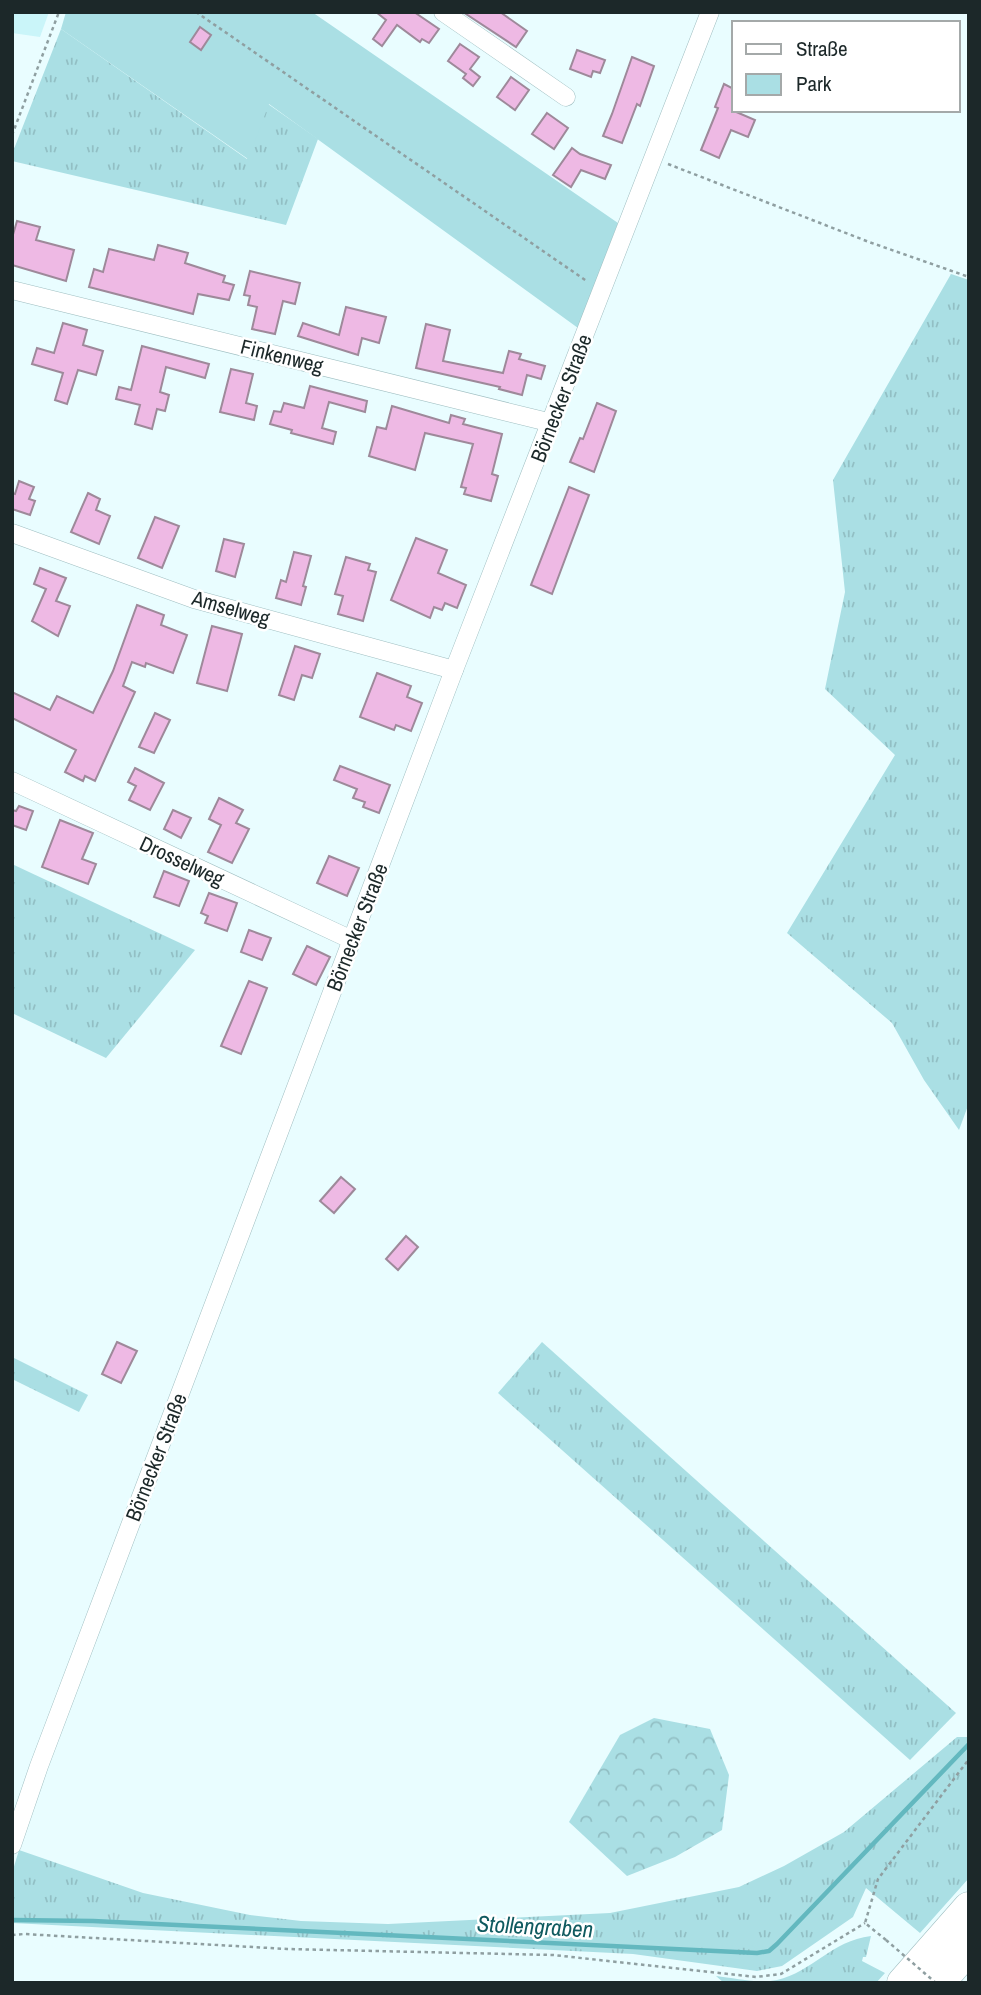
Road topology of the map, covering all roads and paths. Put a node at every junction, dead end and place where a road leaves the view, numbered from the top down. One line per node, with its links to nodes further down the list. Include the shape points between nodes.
1 (59, 12): 6 (path)
2 (195, 12): 10 (path)
3 (443, 12): 5 (street)
4 (710, 12): 7 (street, Börnecker Straße)
5 (566, 97)
6 (12, 135)
7 (655, 153): 8 (path, via 664,156 669,166); 10 (street, Börnecker Straße)
8 (969, 277)
9 (12, 290): 11 (street, Finkenweg)
10 (602, 292): 11 (street, Börnecker Straße)
11 (552, 423): 13 (street, Börnecker Straße)
12 (12, 533): 13 (street, Amselweg, via 194,599)
13 (454, 670): 15 (street, Börnecker Straße)
14 (12, 780): 15 (street, Drosselweg)
15 (352, 940): 17 (street, Börnecker Straße)
16 (969, 1759): 19 (path, via 878,1880)
17 (12, 1845)
18 (969, 1908): 22 (highway)
19 (865, 1923): 20 (path, via 780,1974 756,1977 554,1955); 23 (path, bridge)
20 (12, 1935)
21 (969, 1948): 23 (highway)
22 (903, 1983)
23 (937, 1983)

